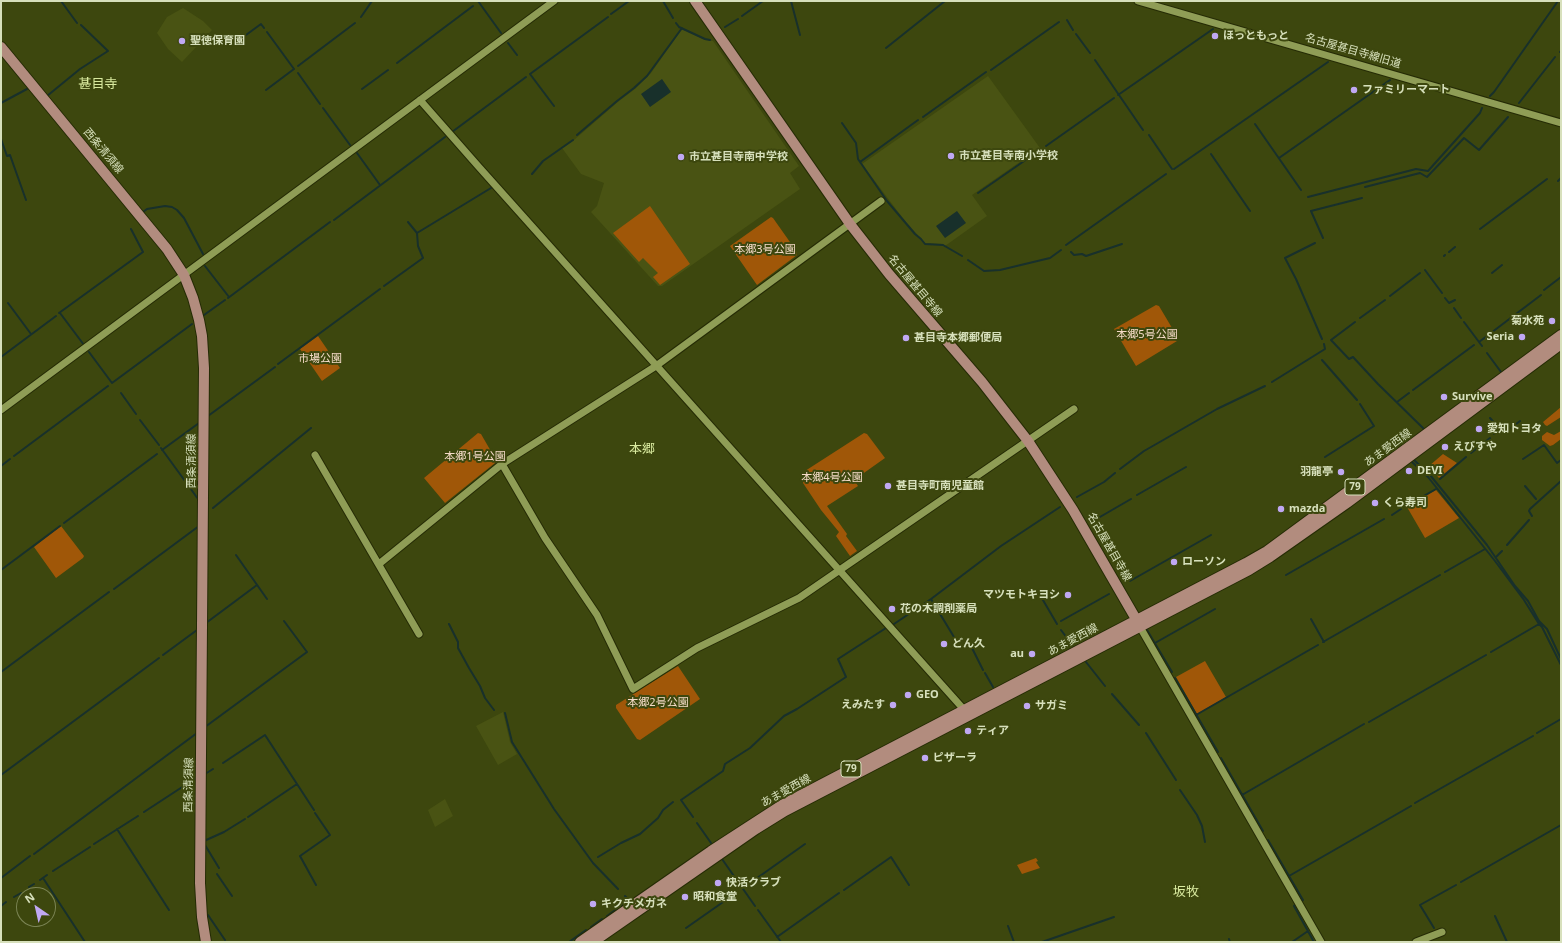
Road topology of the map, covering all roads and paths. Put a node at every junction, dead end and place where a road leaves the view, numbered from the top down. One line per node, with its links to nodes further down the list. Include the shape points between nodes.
1 (554, 1): 5 (street)
2 (695, 1): 8 (main road, 名古屋甚目寺線)
3 (1138, 1): 6 (street, 名古屋甚目寺線旧道)
4 (1, 47): 9 (main road, 西条清須線, via 142,216)
5 (420, 100): 9 (street); 12 (street)
6 (1561, 123)
7 (881, 201): 8 (street)
8 (850, 224): 12 (street); 15 (main road, 名古屋甚目寺線, via 888,274 982,382)
9 (184, 275): 14 (street); 24 (main road, 西条清須線, via 199,320 204,368 200,883)
10 (1561, 335): 20 (main road, あま愛西線 / 79, via 1267,551)
11 (1561, 344): 20 (main road, あま愛西線 / 79, via 1294,541 1249,570)
12 (656, 366): 17 (street); 19 (street)
13 (1074, 409): 15 (street)
14 (1, 410)
15 (1028, 441): 19 (street); 20 (main road, 名古屋甚目寺線, via 1073,510)
16 (315, 455): 18 (street)
17 (502, 464): 18 (street); 19 (street, via 545,538 597,615 633,689 697,648 799,598)
18 (379, 564): 21 (street)
19 (840, 570): 22 (street)
20 (1138, 623): 22 (main road, あま愛西線 / 79); 27 (street)
21 (419, 634)
22 (967, 713): 25 (main road, あま愛西線 / 79, via 782,805); 26 (main road, あま愛西線 / 79, via 785,811)
23 (1442, 932): 28 (street)
24 (206, 942)
25 (580, 942)
26 (593, 942)
27 (1321, 942)
28 (1416, 942)

